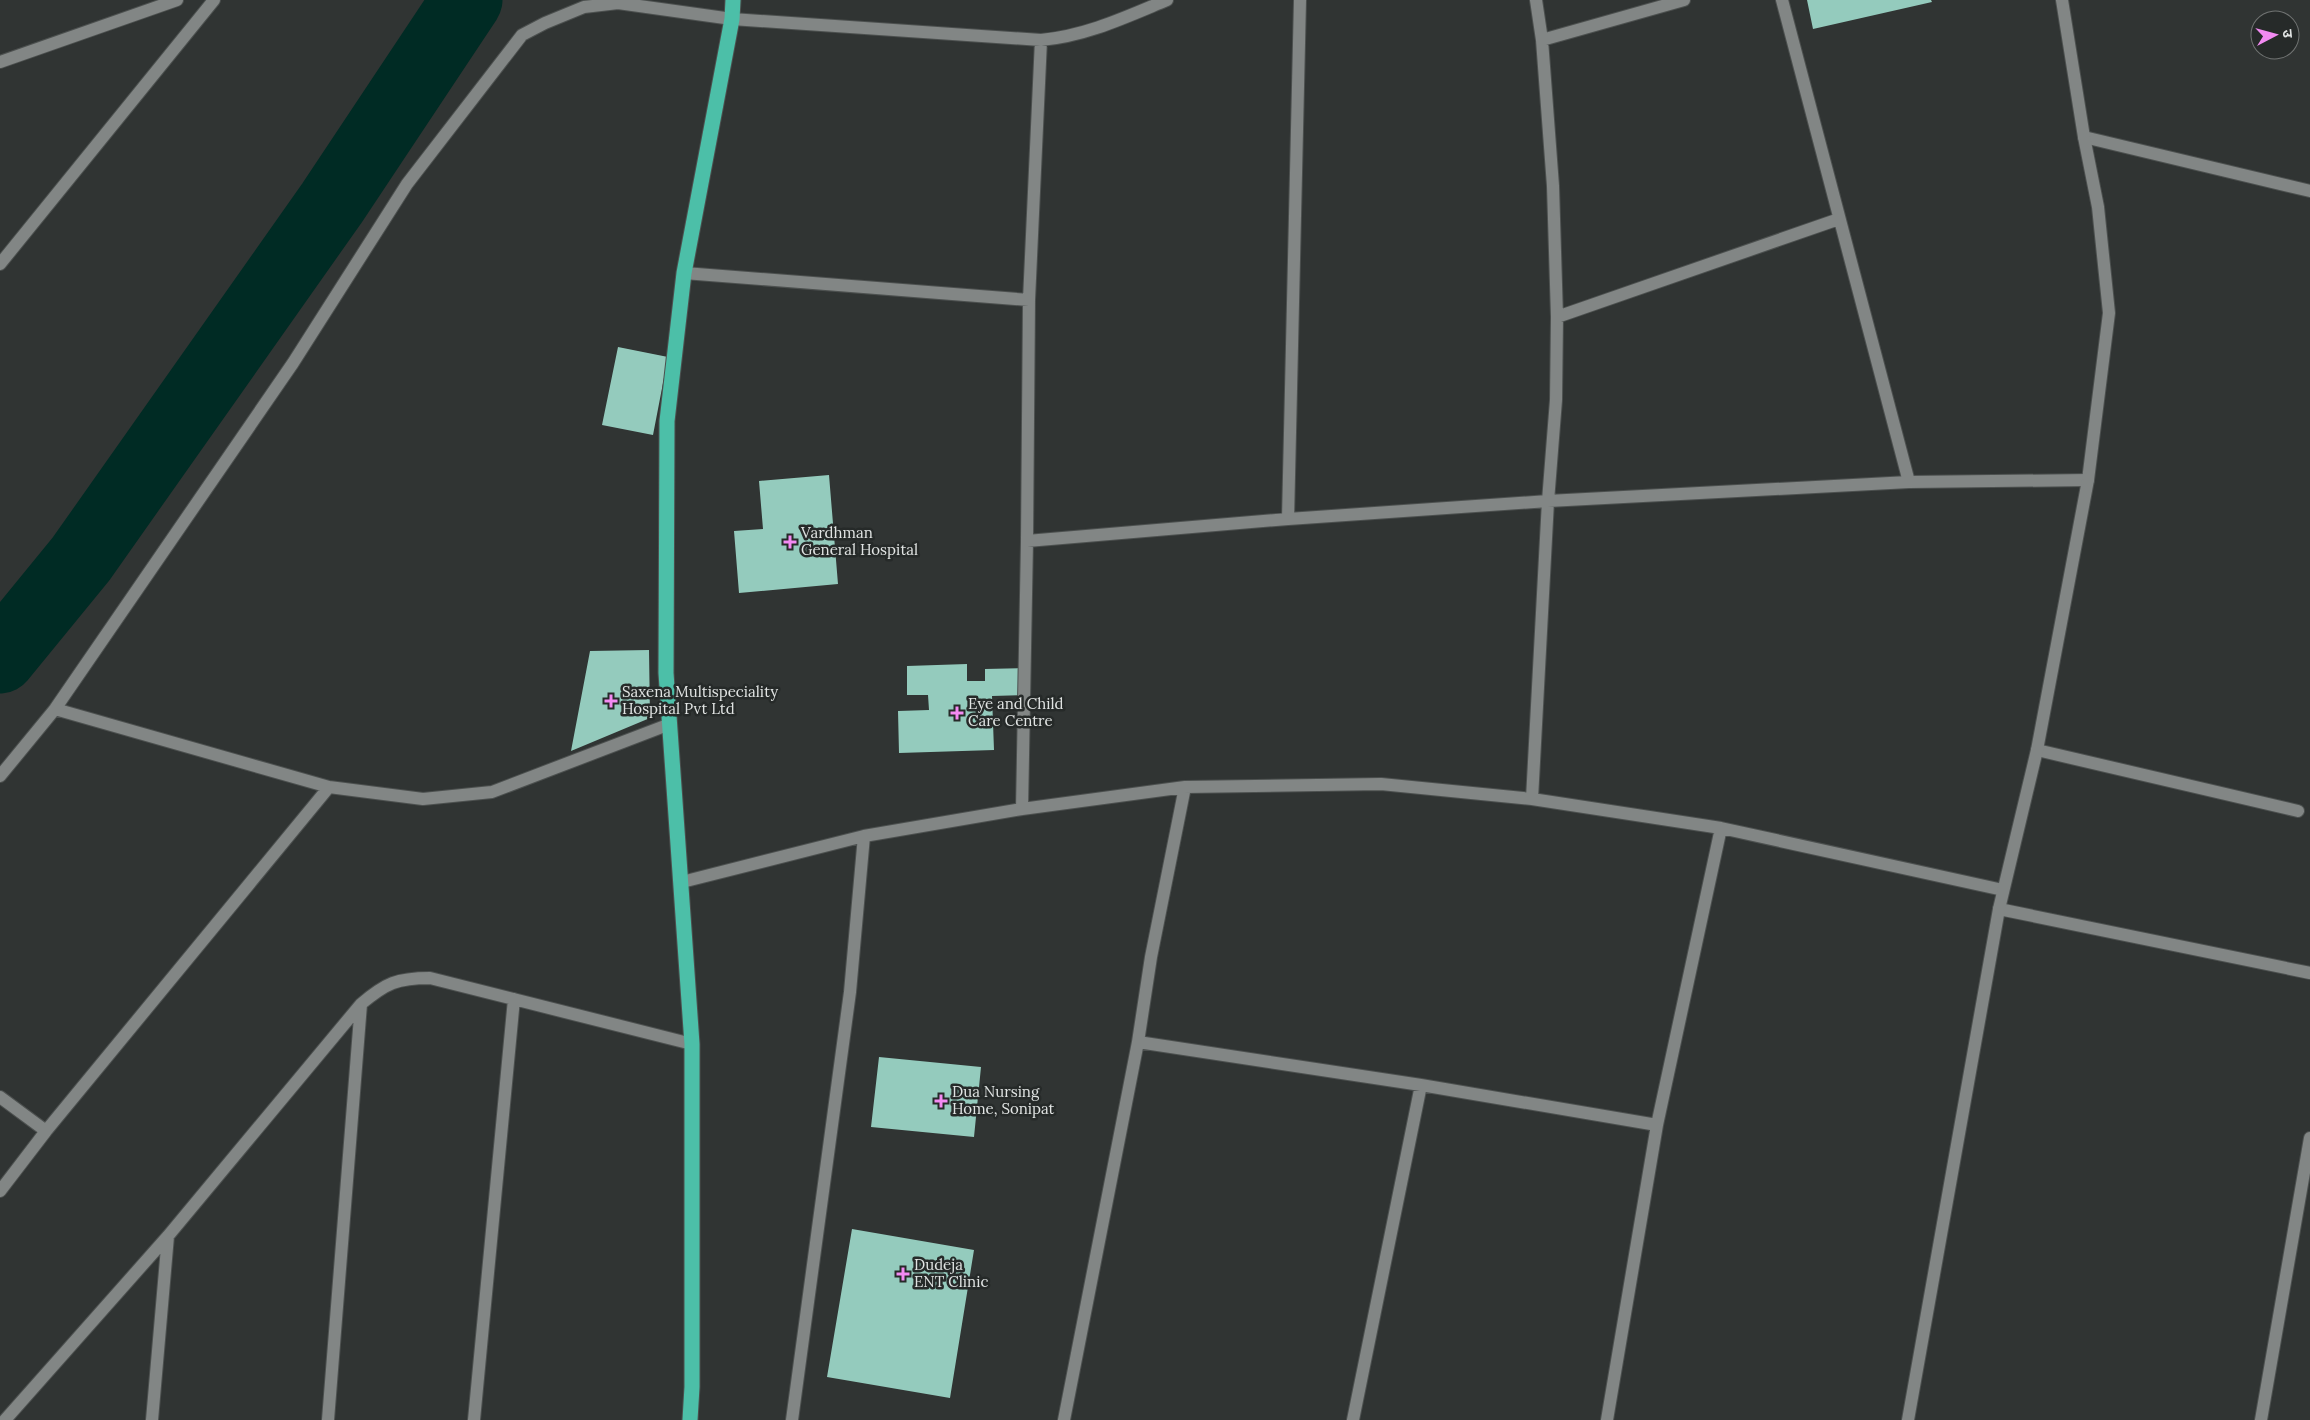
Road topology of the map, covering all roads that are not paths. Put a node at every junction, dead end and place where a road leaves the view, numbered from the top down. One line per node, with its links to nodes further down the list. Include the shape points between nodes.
1 (177, 0): 13 (street)
2 (214, 0): 17 (street)
3 (733, 0): 10 (highway)
4 (1167, 0): 11 (street, via 1086,32)
5 (1300, 0): 24 (street)
6 (1536, 0): 12 (street)
7 (1684, 0): 12 (street)
8 (1782, 0): 16 (street)
9 (2062, 0): 14 (street)
10 (732, 19): 11 (street); 18 (highway); 26 (street, via 618,3 584,7 522,35 407,184 294,363)
11 (1041, 40): 19 (street)
12 (1542, 40): 20 (street, via 1553,186)
13 (0, 62)
14 (2084, 137): 15 (street); 21 (street, via 2098,207 2108,313)
15 (2310, 191)
16 (1839, 219): 20 (street); 22 (street)
17 (0, 264)
18 (684, 273): 19 (street); 27 (highway, via 667,421 666,673)
19 (1029, 300): 25 (street)
20 (1557, 317): 23 (street, via 1556,400)
21 (2088, 480): 22 (street); 28 (street)
22 (1909, 482): 23 (street)
23 (1548, 501): 24 (street); 32 (street)
24 (1288, 519): 25 (street)
25 (1027, 541): 33 (street)
26 (56, 708): 29 (street); 30 (street)
27 (670, 724): 30 (street, via 492,792 423,799); 37 (highway)
28 (2038, 750): 34 (street); 38 (street)
29 (0, 776)
30 (329, 787): 48 (street)
31 (1185, 787): 32 (street, via 1381,784); 33 (street); 43 (street, via 1151,957)
32 (1532, 799): 35 (street)
33 (1022, 809): 36 (street)
34 (2298, 810)
35 (1721, 828): 38 (street); 47 (street)
36 (864, 836): 37 (street); 57 (street, via 850,992)
37 (682, 882): 44 (highway)
38 (2003, 890): 39 (street)
39 (1999, 909): 40 (street); 61 (street)
40 (2310, 973)
41 (514, 999): 42 (street, via 430,978 404,978 382,986); 44 (street); 55 (street)
42 (362, 1004): 51 (street); 54 (street)
43 (1138, 1042): 45 (street); 58 (street)
44 (692, 1044): 56 (highway)
45 (1421, 1084): 47 (street); 59 (street)
46 (0, 1097): 48 (street)
47 (1656, 1126): 60 (street)
48 (46, 1131): 50 (street)
49 (2310, 1138): 62 (street)
50 (0, 1191)
51 (168, 1236): 52 (street); 53 (street)
52 (5, 1420)
53 (152, 1420)
54 (328, 1420)
55 (474, 1420)
56 (690, 1420)
57 (792, 1420)
58 (1064, 1420)
59 (1353, 1420)
60 (1607, 1420)
61 (1908, 1420)
62 (2261, 1420)

